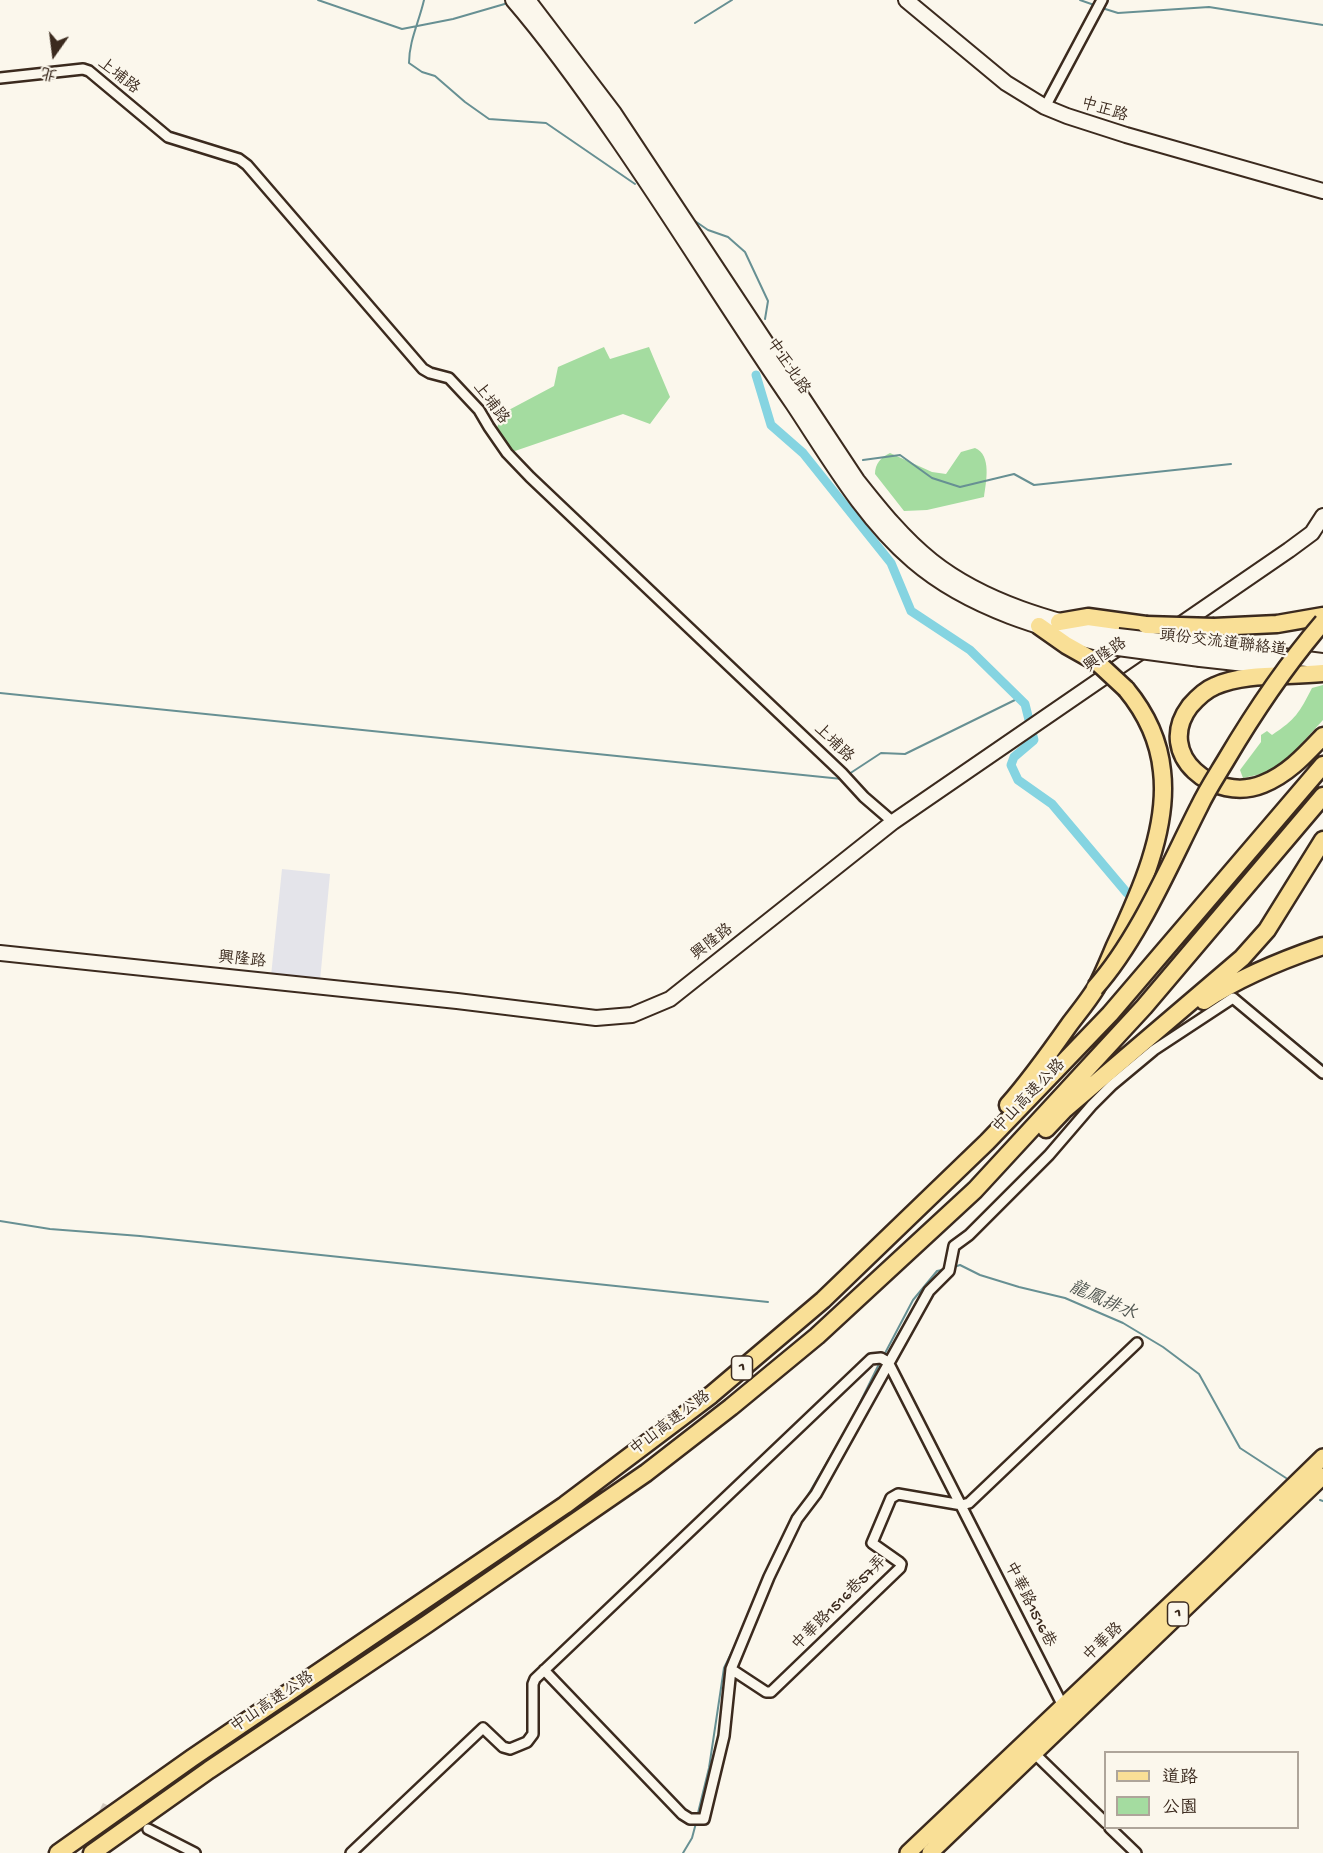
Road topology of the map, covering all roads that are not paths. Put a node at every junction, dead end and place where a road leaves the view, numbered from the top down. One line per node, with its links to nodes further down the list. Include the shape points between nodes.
1 (513, 0): 5 (main road, 中正北路)
2 (528, 0): 5 (main road, 中正北路)
3 (906, 0): 7 (main road, 中正路, via 1006,83)
4 (1102, 0): 7 (street)
5 (531, 13): 11 (main road, 中正北路, via 614,113 857,480 889,520 950,574 996,598); 13 (main road, 中正北路, via 879,527 913,562 952,589)
6 (0, 78): 21 (street, 上埔路, via 89,71 168,137 247,165 423,369 449,378 530,477)
7 (1045, 107): 8 (main road, 中正路, via 1125,135)
8 (1323, 191)
9 (1323, 516): 21 (main road, 興隆路, via 1312,532 1289,550)
10 (1323, 616): 11 (highway, bridge, via 1277,624 1214,627 1146,625 1088,617)
11 (1059, 622): 14 (main road, 中正北路)
12 (1323, 622): 25 (highway, bridge, via 1251,718 1138,924 1109,973)
13 (1039, 626): 14 (main road, 中正北路); 25 (highway, bridge, via 1098,663 1126,689 1142,710 1154,737 1162,771 1160,819 1148,869)
14 (1118, 642): 15 (main road, 頭份交流道聯絡道, bridge)
15 (1202, 653): 16 (main road, 頭份交流道聯絡道); 17 (main road, 頭份交流道聯絡道)
16 (1323, 661)
17 (1323, 673): 18 (highway, via 1248,678 1213,686 1195,700 1183,717 1179,744 1199,777 1222,786 1250,788 1288,771)
18 (1323, 736)
19 (1323, 765): 28 (highway, 中山高速公路 / 1, via 1110,1014)
20 (1323, 796): 29 (highway, 中山高速公路 / 1, via 1144,1007)
21 (893, 822): 24 (main road, 興隆路, via 670,999 632,1015 596,1018)
22 (1323, 840): 26 (highway, via 1261,937 1242,958)
23 (1323, 946): 26 (highway, via 1220,990)
24 (0, 953)
25 (1095, 988): 28 (highway, via 1049,1054 970,1148)
26 (1130, 1054): 29 (highway)
27 (1323, 1073): 31 (street, via 1233,998 1154,1050 1112,1085 1041,1163 954,1246 949,1271 929,1291)
28 (964, 1162): 42 (highway, 中山高速公路 / 1, via 823,1300 711,1395 555,1511)
29 (975, 1190): 43 (highway, 中山高速公路 / 1, via 817,1336 646,1473)
30 (1137, 1343): 34 (street, via 969,1503)
31 (888, 1362): 34 (street, 中華路1516巷); 35 (street, via 816,1494 797,1520); 36 (street, via 871,1359)
32 (1323, 1457): 37 (main road, 中華路 / 1)
33 (1323, 1476): 37 (main road, 中華路 / 1)
34 (962, 1505): 35 (street, 中華路1516巷57弄, via 898,1494 891,1498 872,1543 899,1562 900,1568 771,1692); 37 (street, 中華路1516巷)
35 (731, 1669): 36 (street, via 724,1736 704,1819 697,1820 682,1814)
36 (544, 1670): 45 (street, via 533,1684 533,1734 527,1742 503,1748 483,1728)
37 (1067, 1712): 38 (main road, 中華路 / 1)
38 (1029, 1749): 39 (street); 46 (main road, 中華路 / 1); 47 (main road, 中華路 / 1)
39 (1104, 1821)
40 (148, 1829): 44 (street)
41 (1112, 1829): 48 (street)
42 (58, 1853)
43 (92, 1853)
44 (195, 1853)
45 (351, 1853)
46 (908, 1853)
47 (930, 1853)
48 (1136, 1853)

